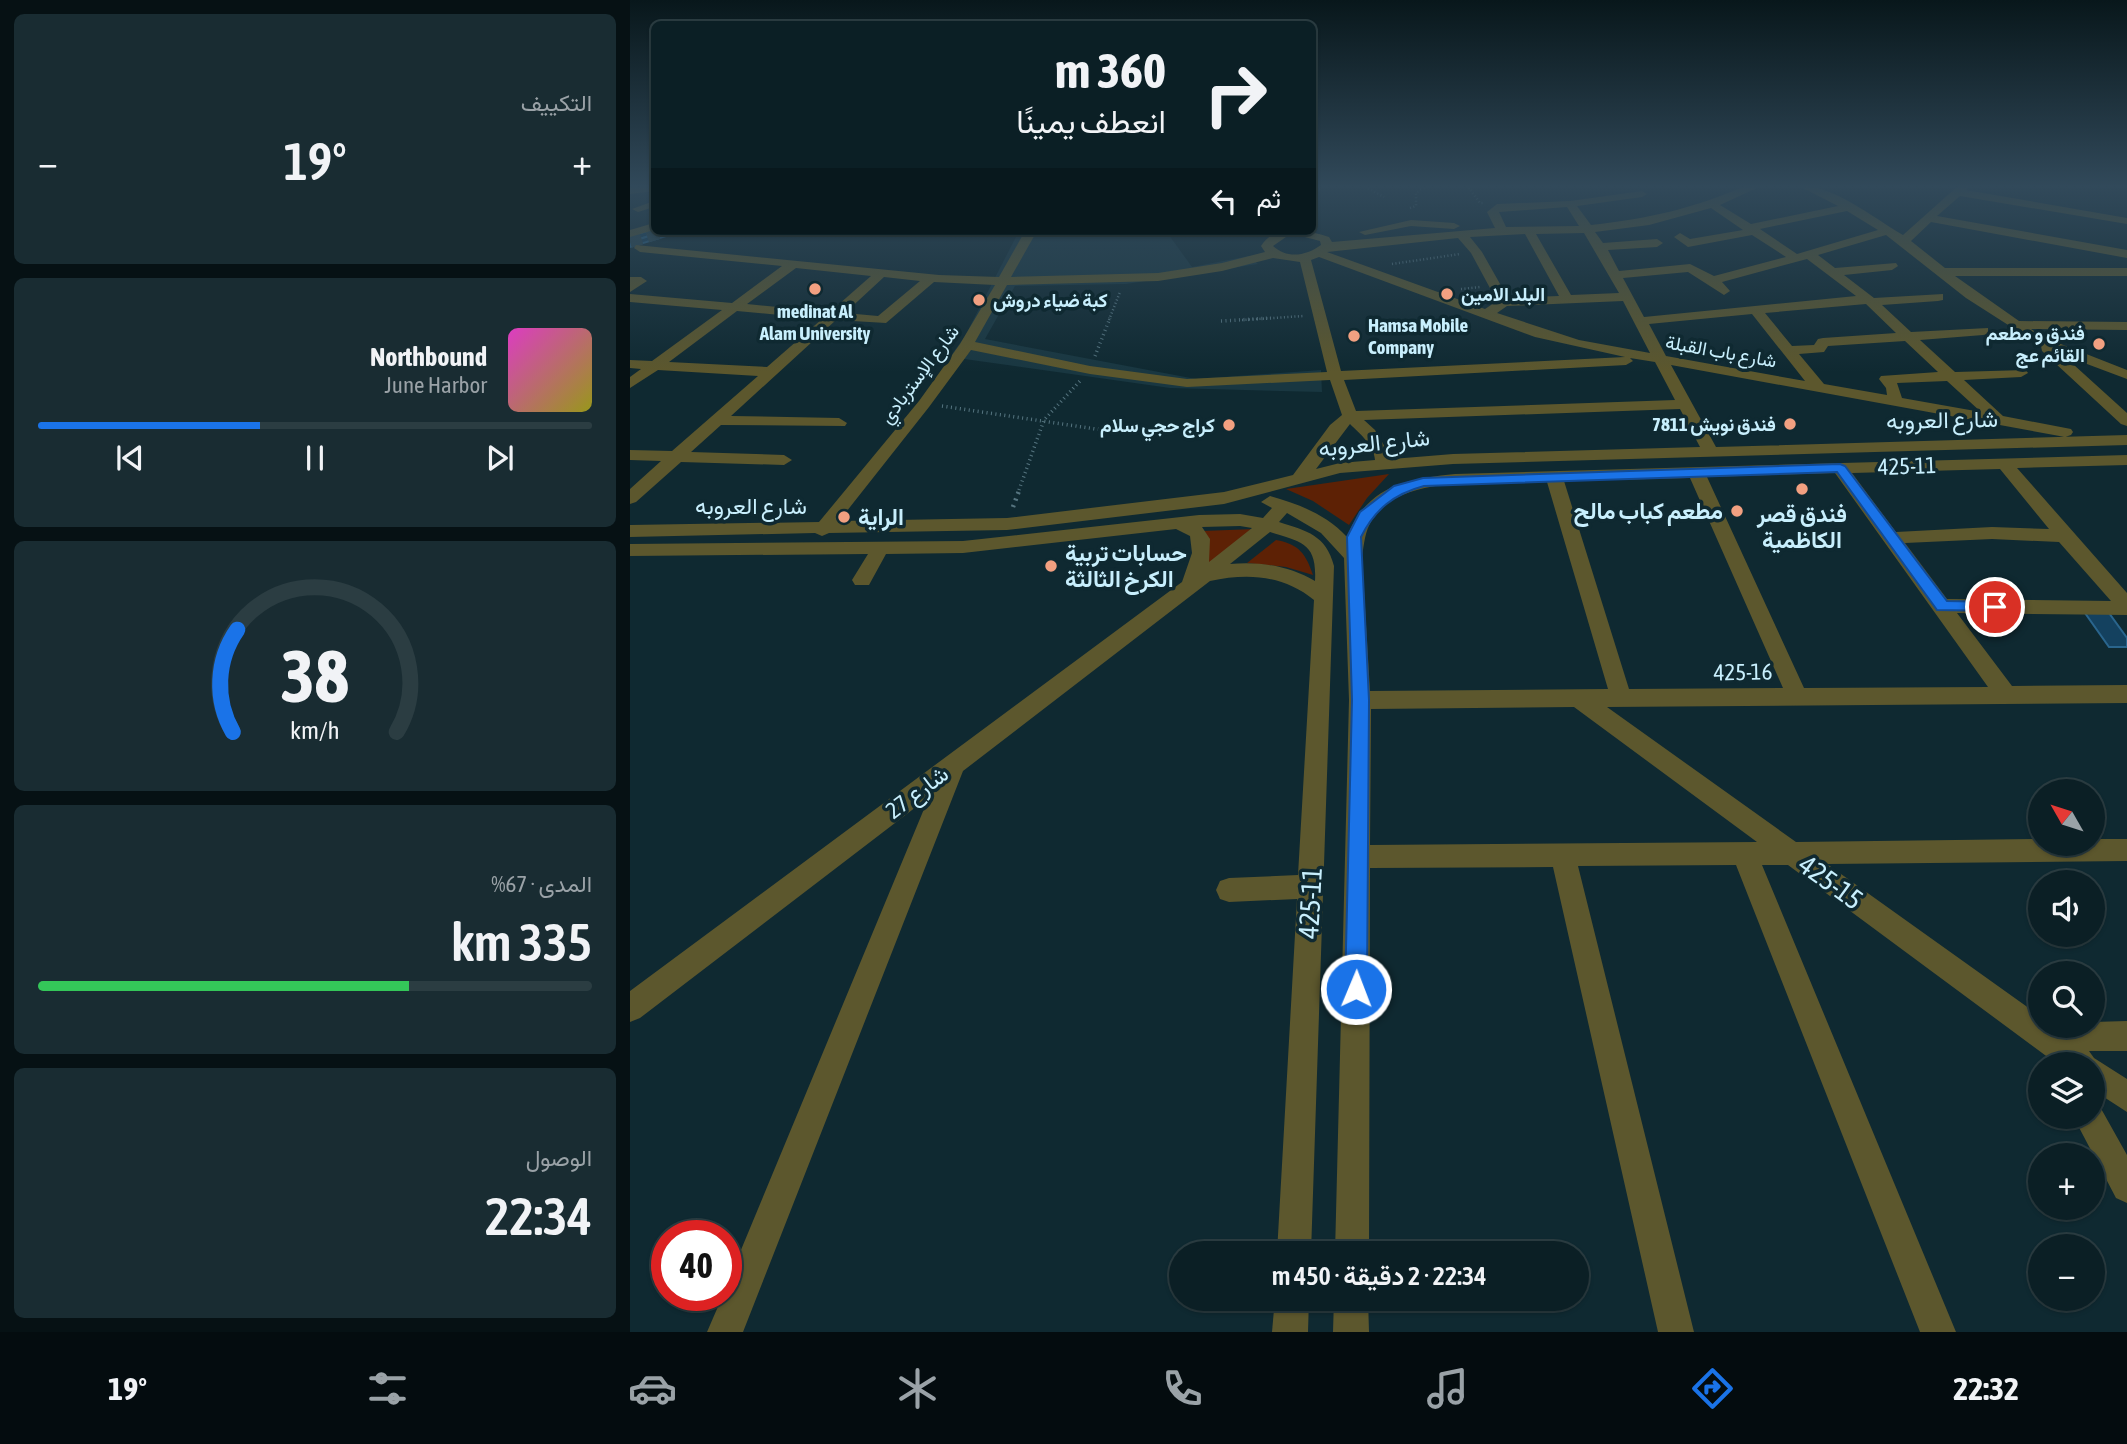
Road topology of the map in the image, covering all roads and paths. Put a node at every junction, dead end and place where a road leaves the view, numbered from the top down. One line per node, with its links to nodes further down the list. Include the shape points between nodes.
1 (1022, 247): 29 (street, شارع الإستربادي)
2 (1268, 247): 13 (street)
3 (1324, 247): 16 (street); 19 (street, شارع باب القبلة)
4 (1472, 247): 12 (street)
5 (1539, 247): 35 (street)
6 (1600, 247): 24 (street)
7 (1786, 247): 15 (street)
8 (1829, 247): 15 (street)
9 (1912, 247): 21 (street)
10 (2089, 247): 14 (street)
11 (640, 248): 17 (street)
12 (1476, 252): 19 (path, via 1380,265); 37 (street)
13 (1273, 254): 16 (street); 26 (street, via 1209,269)
14 (2127, 254)
15 (1801, 255): 20 (street); 27 (street)
16 (1305, 258): 42 (street)
17 (793, 264): 23 (street); 38 (street)
18 (1892, 266): 20 (street)
19 (1368, 271): 41 (street, شارع باب القبلة)
20 (1835, 272): 36 (street)
21 (1943, 272): 22 (street); 46 (street)
22 (2127, 272)
23 (881, 273): 25 (street); 43 (street)
24 (1615, 275): 27 (street, via 1690,268); 32 (street)
25 (931, 278): 29 (street); 43 (street, via 881,320)
26 (1126, 279): 29 (street); 56 (path)
27 (1712, 280): 31 (street)
28 (630, 281): 30 (street, via 641,281)
29 (1004, 281): 51 (street, شارع الإستربادي)
30 (630, 288)
31 (1724, 291)
32 (1627, 297): 35 (street); 45 (street)
33 (1938, 297): 36 (street)
34 (637, 299): 38 (street); 39 (street)
35 (1567, 299): 37 (street)
36 (1870, 301): 40 (street); 49 (street)
37 (1504, 302): 41 (street)
38 (737, 307): 43 (street); 55 (street)
39 (630, 310)
40 (1756, 310): 45 (street); 52 (street)
41 (1486, 314): 53 (street, شارع باب القبلة, via 1560,340)
42 (1320, 315): 44 (path); 59 (street)
43 (833, 316): 57 (street)
44 (1221, 321)
45 (1640, 321): 53 (street)
46 (2014, 325): 47 (street); 50 (street)
47 (2127, 326)
48 (1983, 331): 49 (street)
49 (1908, 336): 52 (street, via 1823,342 1819,349); 61 (street)
50 (2038, 340): 60 (street); 71 (street)
51 (967, 345): 56 (street); 65 (street, شارع الإستربادي)
52 (1789, 350): 63 (street)
53 (1661, 360): 59 (street); 63 (street, شارع باب القبلة); 66 (street)
54 (630, 364): 55 (street)
55 (657, 364): 57 (street); 62 (street)
56 (1090, 370): 59 (street, via 1187,383); 70 (path)
57 (770, 372): 69 (street)
58 (2021, 373): 61 (street)
59 (1335, 375): 67 (street)
60 (2127, 375)
61 (1951, 377): 64 (street, via 1886,379); 68 (street)
62 (630, 384)
63 (1819, 388): 64 (street, شارع باب القبلة)
64 (1895, 401): 68 (street, شارع باب القبلة)
65 (924, 404): 70 (path); 93 (street, شارع الإستربادي)
66 (1685, 404): 67 (street); 75 (street)
67 (1350, 416): 80 (street, via 1369,433); 84 (street, via 1339,423 1316,461)
68 (1997, 419): 74 (street, شارع باب القبلة)
69 (715, 420): 72 (street); 77 (street)
70 (1044, 420): 73 (path); 91 (path)
71 (2127, 421)
72 (839, 423)
73 (1129, 434)
74 (2127, 438): 75 (street, شارع العروبه)
75 (1710, 450): 80 (street, شارع العروبه)
76 (630, 455): 77 (street)
77 (675, 457): 78 (street); 86 (street)
78 (784, 460)
79 (2127, 460): 81 (street, 425-11)
80 (1384, 464): 84 (street, شارع العروبه)
81 (2005, 464): 82 (street, 425-11); 95 (street)
82 (1840, 468): 83 (street, 425-11); 96 (street)
83 (1696, 472): 85 (street, 425-11); 108 (street)
84 (1300, 477): 87 (street, شارع العروبه)
85 (1554, 477): 100 (street, 425-11, via 1455,479 1399,489 1358,524); 111 (street)
86 (630, 498)
87 (1215, 499): 88 (street); 89 (street, via 1226,513); 90 (street, via 1208,517); 91 (street, شارع العروبه)
88 (1284, 506): 92 (street, شارع 27); 100 (street, via 1325,526)
89 (1240, 520): 90 (street, شارع العروبه); 92 (street, شارع العروبه)
90 (1190, 522): 97 (street, شارع العروبه, via 963,547); 102 (street, via 1202,545)
91 (1007, 524): 93 (street, شارع العروبه)
92 (1268, 524): 99 (street, شارع العروبه, via 1304,536); 102 (street, شارع 27)
93 (821, 530): 94 (street, شارع العروبه)
94 (630, 531)
95 (2064, 536): 96 (street, via 1992,533); 105 (street)
96 (1893, 538): 104 (street)
97 (880, 548): 98 (street, شارع العروبه); 101 (street)
98 (630, 550)
99 (1322, 554): 103 (street, 425-11)
100 (1353, 557): 109 (street, 425-11)
101 (862, 580)
102 (1197, 581): 103 (street, via 1233,570 1277,572 1303,582); 112 (street, شارع 27)
103 (1324, 598): 118 (street, 425-11)
104 (1943, 606): 105 (street); 107 (street)
105 (2127, 607)
106 (2127, 694): 107 (street, 425-16)
107 (2007, 696): 108 (street, 425-16)
108 (1798, 698): 111 (street, 425-16)
109 (1360, 700): 110 (street, 425-16); 116 (street, 425-11)
110 (1581, 700): 111 (street, 425-16); 115 (street, 425-15)
111 (1622, 700)
112 (953, 765): 120 (street, شارع 27); 134 (street)
113 (2127, 850): 115 (street)
114 (1745, 855): 115 (street); 117 (street); 138 (street)
115 (1793, 855): 121 (street, 425-15)
116 (1358, 857): 117 (street); 131 (street, 425-11)
117 (1563, 858): 137 (street)
118 (1311, 886): 119 (street); 130 (street, 425-11)
119 (1229, 890)
120 (630, 1008)
121 (2028, 1025)
122 (2105, 1036): 123 (street)
123 (2127, 1036)
124 (2046, 1038): 125 (street, 425-15)
125 (2066, 1052)
126 (2105, 1081): 127 (street)
127 (2127, 1097)
128 (2095, 1129): 129 (street)
129 (2127, 1186)
130 (1295, 1241)
131 (1352, 1241)
132 (1291, 1311): 135 (street)
133 (1351, 1311): 136 (street)
134 (725, 1332)
135 (1290, 1332)
136 (1351, 1332)
137 (1676, 1332)
138 (1938, 1332)

